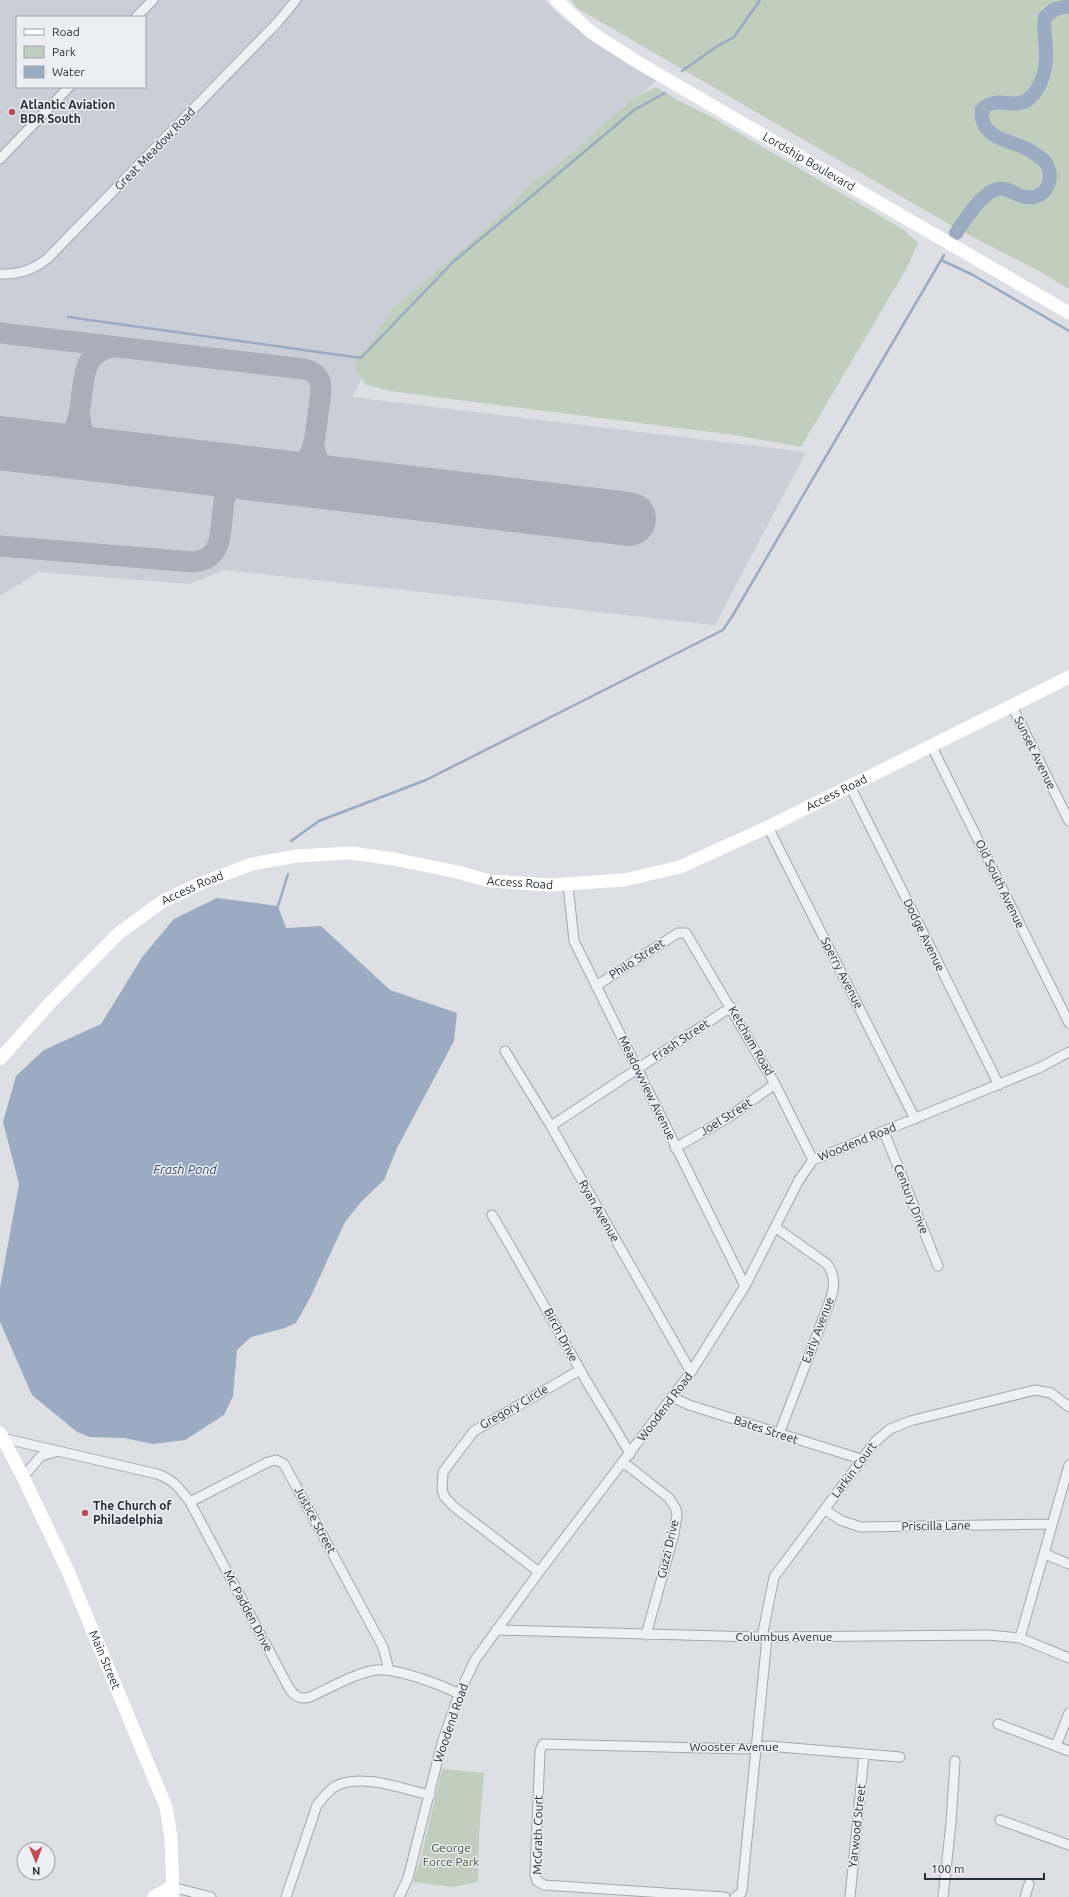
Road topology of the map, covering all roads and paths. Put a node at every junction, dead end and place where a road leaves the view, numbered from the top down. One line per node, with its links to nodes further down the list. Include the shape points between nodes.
1 (153, 0): 4 (street)
2 (296, 0): 7 (street, Great Meadow Road, via 273,27 47,259 34,269 15,274)
3 (556, 0): 8 (main road, Lordship Boulevard, via 592,33 633,60)
4 (137, 16)
5 (68, 88): 6 (street)
6 (0, 159)
7 (0, 274)
8 (1069, 313)
9 (1069, 677): 10 (main road, Access Road)
10 (1012, 706): 11 (main road, Access Road); 13 (street, Sunset Avenue)
11 (931, 745): 12 (main road, Access Road); 19 (street, Old South Avenue)
12 (850, 786): 14 (main road, Access Road); 25 (street, Dodge Avenue)
13 (1069, 821)
14 (768, 827): 15 (main road, Access Road, via 680,867 624,880); 26 (street, Sperry Avenue)
15 (568, 885): 17 (street, Meadowview Avenue, via 574,941); 22 (main road, Access Road, via 490,881 394,859 351,853 296,856 252,864 163,901 119,933 50,1002)
16 (678, 933): 17 (street, Philo Street); 18 (street, Ketcham Road, via 682,932 689,936)
17 (596, 986): 23 (street, Meadowview Avenue)
18 (731, 1007): 23 (street, Frash Street); 24 (street, Ketcham Road)
19 (1069, 1023)
20 (505, 1051): 27 (street, Ryan Avenue)
21 (1069, 1052): 25 (street, Woodend Road)
22 (0, 1059)
23 (637, 1069): 27 (street, Frash Street); 29 (street, Meadowview Avenue)
24 (775, 1084): 29 (street, Joel Street, via 729,1117); 30 (street, Ketcham Road)
25 (999, 1085): 26 (street, Woodend Road)
26 (915, 1119): 28 (street, Woodend Road)
27 (551, 1126): 36 (street, Ryan Avenue)
28 (884, 1132): 30 (street, Woodend Road); 33 (street, Century Drive)
29 (675, 1148): 34 (street, Meadowview Avenue)
30 (813, 1160): 32 (street, Woodend Road, via 799,1180)
31 (492, 1215): 35 (street, Birch Drive)
32 (775, 1227): 34 (street, Woodend Road); 39 (street, Early Avenue, via 827,1264 834,1283 831,1298)
33 (938, 1266)
34 (745, 1286): 36 (street, Woodend Road)
35 (580, 1370): 42 (street, Birch Drive); 52 (street, Gregory Circle, via 474,1431 446,1467 442,1477 444,1496 453,1506)
36 (691, 1372): 37 (street, Woodend Road)
37 (672, 1397): 39 (street, Bates Street); 42 (street, Woodend Road)
38 (1069, 1407): 43 (street, Larkin Court, via 1052,1393 1035,1390 910,1421 883,1434)
39 (778, 1434): 43 (street, Bates Street)
40 (1, 1436): 41 (street, Mc Padden Drive); 46 (main road, Main Street)
41 (58, 1451): 46 (street, via 41,1456); 47 (street, Mc Padden Drive, via 167,1477 178,1485)
42 (630, 1454): 44 (street, Woodend Road)
43 (861, 1459): 48 (street, Larkin Court)
44 (623, 1462): 52 (street, Woodend Road); 54 (street, Guzzi Drive, via 669,1498 677,1516)
45 (1069, 1468): 49 (street)
46 (23, 1477): 73 (main road, Main Street, via 67,1570 166,1807 171,1837)
47 (190, 1502): 58 (street, Mc Padden Drive, via 288,1688 296,1696 310,1697 361,1674); 58 (street, Justice Street, via 268,1462 276,1460 284,1464 383,1647)
48 (825, 1510): 49 (street, Priscilla Lane, via 842,1521 861,1527); 55 (street, Larkin Court, via 774,1577)
49 (1052, 1524): 50 (street)
50 (1045, 1554): 51 (street); 56 (street)
51 (1069, 1564)
52 (539, 1572): 53 (street, Woodend Road)
53 (496, 1630): 54 (street, Columbus Avenue); 59 (street, Woodend Road, via 475,1660)
54 (646, 1635): 55 (street, Columbus Avenue)
55 (764, 1638): 56 (street, Columbus Avenue, via 988,1635); 64 (street)
56 (1020, 1638): 57 (street, Columbus Avenue)
57 (1069, 1658)
58 (390, 1670): 59 (street, Mc Padden Drive, via 444,1686)
59 (459, 1694): 69 (street, Woodend Road, via 442,1743)
60 (1069, 1713): 63 (street)
61 (998, 1724): 63 (street)
62 (542, 1744): 64 (street, Wooster Avenue, via 745,1750); 78 (street, McGrath Court, via 535,1874 537,1881 544,1885)
63 (1056, 1746): 65 (street)
64 (756, 1748): 66 (street, Wooster Avenue, via 768,1746); 79 (street, via 742,1890)
65 (1069, 1752)
66 (864, 1754): 67 (street, Wooster Avenue); 80 (street, Yarwood Street)
67 (900, 1757)
68 (955, 1762): 81 (street)
69 (430, 1795): 76 (street, via 368,1781 347,1782 334,1787 317,1805); 77 (street, Woodend Road, via 408,1878)
70 (1000, 1820): 71 (street)
71 (1069, 1845)
72 (1029, 1884): 82 (street)
73 (173, 1892): 74 (main road); 75 (street)
74 (154, 1897)
75 (211, 1897)
76 (286, 1897)
77 (399, 1897)
78 (726, 1897)
79 (735, 1897)
80 (850, 1897)
81 (943, 1897)
82 (1026, 1897)

